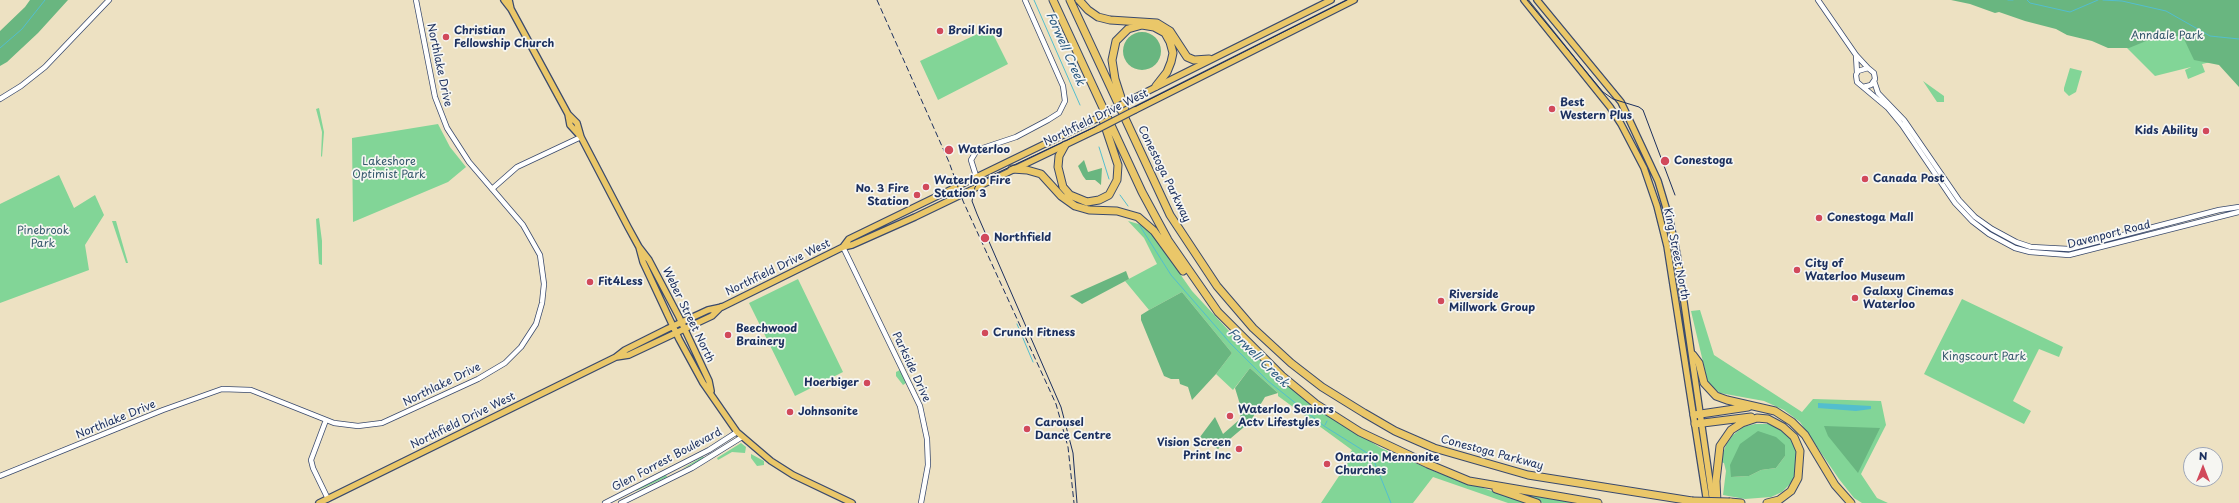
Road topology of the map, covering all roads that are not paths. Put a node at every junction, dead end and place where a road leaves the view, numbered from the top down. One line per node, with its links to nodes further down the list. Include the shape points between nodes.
1 (109, 0): 23 (street, via 45,67)
2 (416, 0): 29 (street, Northlake Drive, via 439,111 457,146)
3 (504, 0): 14 (main road, Weber Street North)
4 (509, 0): 14 (main road, Weber Street North)
5 (1024, 0): 28 (street, via 1064,86 1065,100 1059,113 1048,120 1016,137 977,150 971,160)
6 (1053, 0): 19 (highway)
7 (1070, 0): 26 (highway, Conestoga Parkway)
8 (1079, 0): 16 (highway, via 1088,10 1110,20 1158,22 1170,31 1188,57 1194,60)
9 (1330, 0): 16 (main road, Northfield Drive West)
10 (1354, 0): 25 (main road, Northfield Drive West, bridge)
11 (1524, 0): 36 (main road, King Street North, via 1618,118 1644,168)
12 (1537, 0): 37 (main road, King Street North, via 1621,102 1658,181)
13 (1818, 0): 15 (street)
14 (511, 9): 24 (main road, Weber Street North, via 568,114 577,123)
15 (1856, 55): 17 (street); 18 (street)
16 (1209, 59): 21 (main road, Northfield Drive West)
17 (1868, 68): 18 (street, via 1860,69); 20 (street, via 1874,73)
18 (1857, 73): 22 (street, via 1857,82)
19 (1088, 77): 25 (highway, via 1118,165 1117,180 1109,195 1087,202 1070,195 1063,187 1058,167 1059,156); 40 (highway, via 1142,192 1171,245)
20 (1874, 81): 22 (street, via 1871,85); 32 (street, Davenport Road, via 1878,93 1904,120 1959,200 1986,225 2016,242 2032,247 2069,249)
21 (1156, 86): 26 (highway, via 1171,62 1173,53 1170,42 1165,33 1154,27 1142,25 1128,29 1116,40 1112,60 1115,79); 28 (main road, Northfield Drive West, bridge, via 1094,120)
22 (1863, 87): 33 (street, Davenport Road, via 1888,108 1902,125 1955,202 1972,221 2015,248 2030,252 2069,255)
23 (0, 98)
24 (581, 137): 29 (street, via 517,167); 39 (main road, Weber Street North)
25 (1065, 145): 27 (main road, Northfield Drive West)
26 (1139, 150): 58 (highway, Conestoga Parkway, via 1170,215 1217,286 1253,328 1291,363 1334,394 1396,431 1434,448 1474,461 1535,477)
27 (1012, 169): 31 (main road, Northfield Drive West); 40 (highway, via 1041,174 1061,196 1082,209 1117,211 1143,220 1154,230 1194,286)
28 (976, 176): 30 (main road, Northfield Drive West)
29 (492, 189): 52 (street, Northlake Drive, via 529,232 542,264 542,303 536,324 523,345 505,363 478,379 391,420 375,425 358,426)
30 (947, 191): 31 (main road); 34 (main road, Northfield Drive West)
31 (951, 199): 35 (main road, Northfield Drive West)
32 (2239, 207)
33 (2239, 212)
34 (899, 215): 35 (main road); 38 (main road, Northfield Drive West, via 849,239)
35 (907, 220): 38 (main road, Northfield Drive West, via 852,245)
36 (1663, 228): 37 (main road); 50 (main road, King Street North)
37 (1672, 230): 46 (main road, King Street North)
38 (844, 246): 41 (main road, Northfield Drive West); 64 (street, Parkside Drive, via 920,406 927,439 928,464)
39 (639, 247): 42 (main road, Weber Street North, via 649,260); 43 (main road, Weber Street North, via 643,262)
40 (1207, 298): 56 (highway, via 1246,342 1316,404 1393,449)
41 (722, 307): 42 (main road, Northfield Drive West); 44 (main road, Northfield Drive West, via 712,316)
42 (681, 322): 43 (main road, Northfield Drive West); 44 (main road, Weber Street North)
43 (674, 326): 45 (main road, Weber Street North); 47 (main road, Northfield Drive West)
44 (684, 328): 45 (main road, Northfield Drive West); 48 (main road, Weber Street North, via 709,381)
45 (676, 332): 47 (main road, Northfield Drive West, via 629,355); 48 (main road, Weber Street North)
46 (1693, 355): 49 (highway, via 1710,392 1727,400); 50 (main road, King Street North)
47 (616, 357): 57 (main road, Northfield Drive West)
48 (712, 395): 54 (main road, Weber Street North)
49 (1758, 406): 50 (highway); 72 (highway, via 1785,416 1805,434 1835,485)
50 (1698, 414): 53 (main road, King Street North)
51 (1757, 418): 53 (highway, via 1744,417); 69 (highway, via 1731,430 1720,446 1716,470); 71 (highway, via 1768,419 1783,427 1794,437 1800,451 1798,478 1791,492 1779,500)
52 (326, 420): 55 (street, Northlake Drive, via 251,390 222,389 162,410); 57 (street, via 311,460)
53 (1699, 423): 67 (main road, King Street North); 68 (main road, King Street North)
54 (740, 434): 61 (street, Glen Forrest Boulevard); 62 (street, Glen Forrest Boulevard, via 699,464); 63 (main road, Weber Street North, via 766,458)
55 (0, 476)
56 (1469, 481): 65 (highway); 66 (highway)
57 (328, 499): 60 (main road, Northfield Drive West)
58 (1692, 501): 59 (highway, bridge); 67 (highway, Conestoga Parkway, bridge)
59 (1730, 502): 70 (highway)
60 (319, 503)
61 (605, 503)
62 (621, 503)
63 (852, 503)
64 (921, 503)
65 (1537, 503)
66 (1598, 503)
67 (1708, 503)
68 (1713, 503)
69 (1717, 503)
70 (1740, 503)
71 (1767, 503)
72 (1851, 503)

